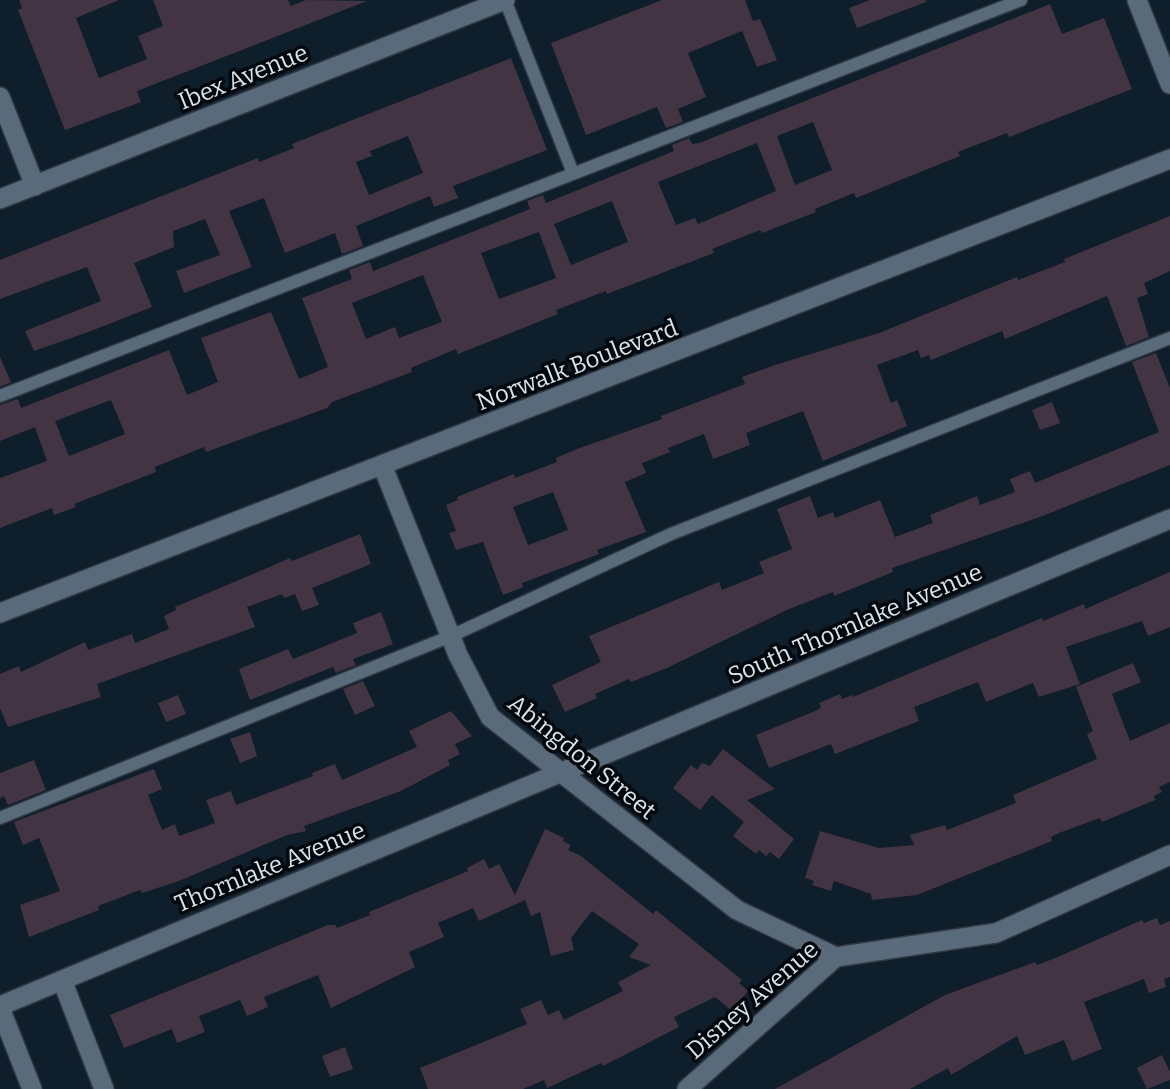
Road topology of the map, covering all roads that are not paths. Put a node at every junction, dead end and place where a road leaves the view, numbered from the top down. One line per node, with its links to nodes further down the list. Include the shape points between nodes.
1 (505, 0): 7 (lane); 8 (street, Ibex Avenue)
2 (1021, 0): 7 (lane)
3 (1137, 0): 4 (street)
4 (1170, 84)
5 (0, 97): 8 (street)
6 (1170, 159): 12 (street, Norwalk Boulevard)
7 (573, 173): 11 (lane)
8 (35, 186): 9 (street, Ibex Avenue)
9 (0, 199)
10 (1170, 338): 15 (lane, via 671,534)
11 (0, 396)
12 (383, 467): 14 (street, Norwalk Boulevard); 15 (street, Abingdon Street)
13 (1170, 519): 16 (street, South Thornlake Avenue)
14 (0, 614)
15 (451, 636): 16 (street, Abingdon Street, via 491,717); 17 (lane)
16 (560, 774): 19 (street, Abingdon Street, via 737,910); 20 (street, Thornlake Avenue)
17 (0, 818)
18 (1170, 855): 19 (street, Disney Avenue, via 996,933)
19 (836, 957): 24 (street, Disney Avenue)
20 (62, 980): 21 (street, Thornlake Avenue); 23 (street)
21 (0, 1007): 22 (street)
22 (32, 1089)
23 (104, 1089)
24 (687, 1089)

